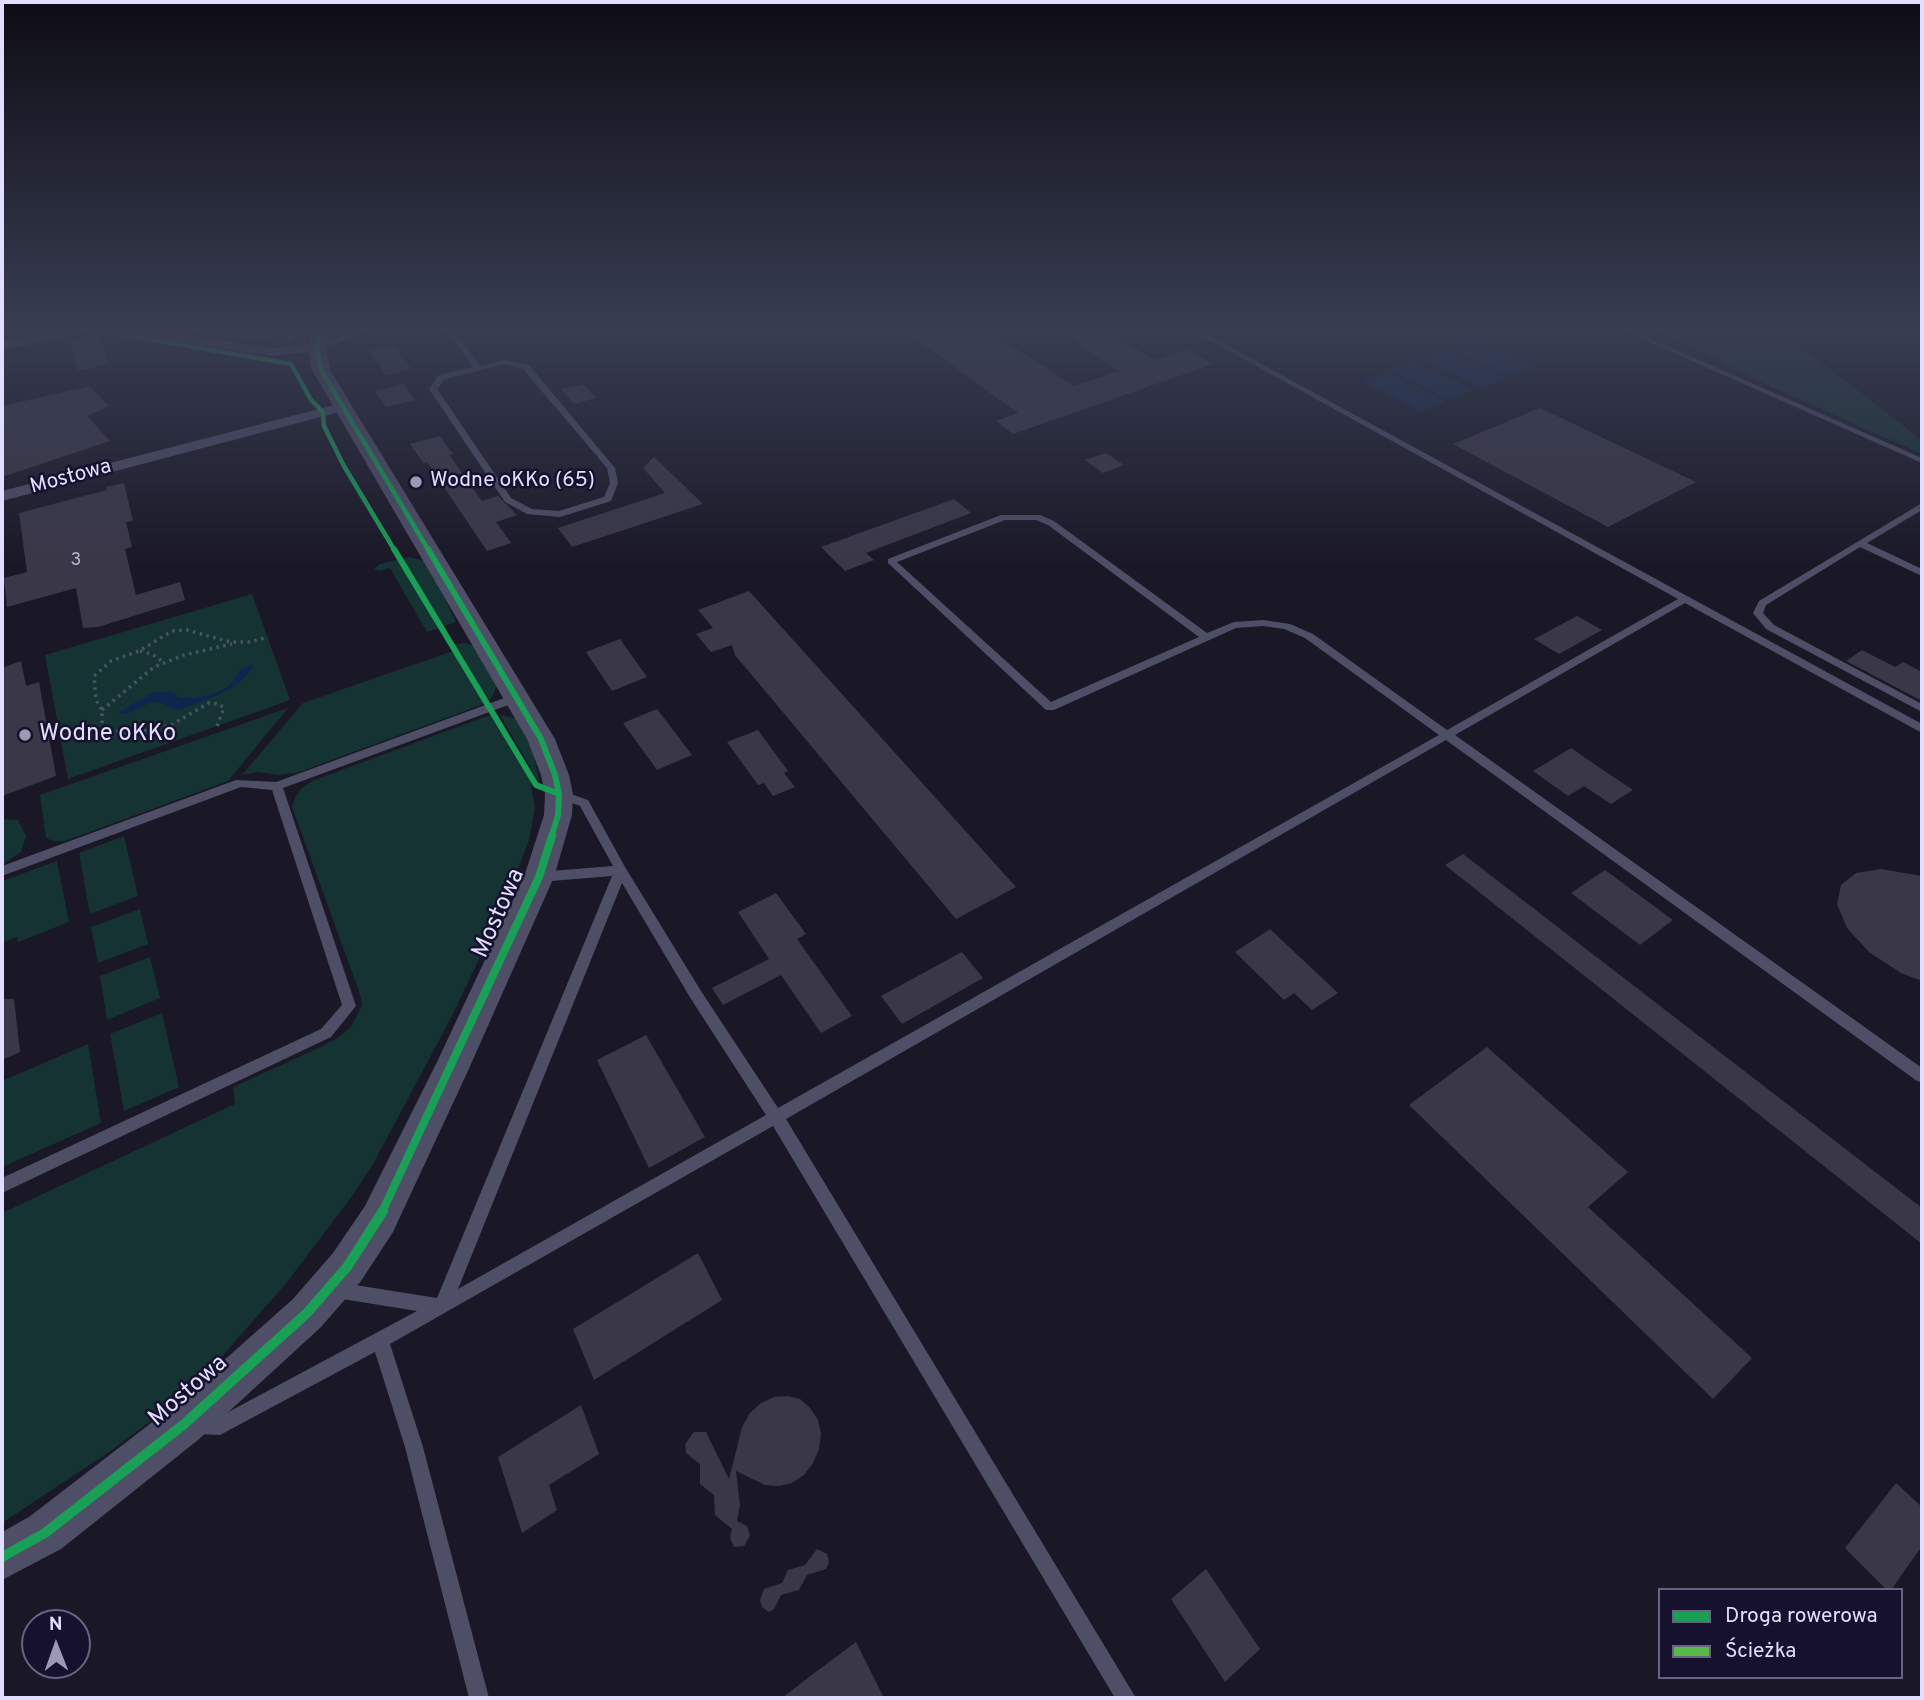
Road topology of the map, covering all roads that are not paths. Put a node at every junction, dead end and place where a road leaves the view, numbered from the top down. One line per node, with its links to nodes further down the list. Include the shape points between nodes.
1 (333, 409): 8 (street, Mostowa)
2 (343, 409): 14 (street, Mostowa)
3 (447, 409): 4 (lane, via 508,500 530,512 560,514 608,499 614,483 611,468)
4 (562, 409)
5 (1338, 409): 12 (lane)
6 (1805, 409): 7 (lane)
7 (1922, 461)
8 (2, 496)
9 (1922, 506): 10 (lane)
10 (1860, 543): 11 (lane); 15 (lane, via 1762,603 1758,613 1770,627)
11 (1922, 573)
12 (1684, 600): 16 (lane); 17 (lane)
13 (1206, 637): 13 (lane, via 1050,707 891,561 1004,517 1037,516); 17 (lane, via 1234,625 1286,626 1309,636)
14 (518, 698): 18 (lane); 19 (street, Mostowa, via 541,739)
15 (1922, 708)
16 (1922, 729)
17 (1446, 735): 23 (lane); 24 (lane)
18 (277, 786): 21 (lane, via 240,783); 25 (lane, via 349,1006 326,1033)
19 (559, 794): 20 (lane, via 584,803); 22 (street, Mostowa, via 558,815)
20 (621, 870): 22 (lane); 24 (lane); 27 (lane)
21 (2, 871)
22 (539, 877): 26 (street, Mostowa, via 379,1219)
23 (1922, 1076)
24 (776, 1117): 27 (lane); 32 (lane)
25 (2, 1186)
26 (329, 1289): 27 (lane); 29 (street, Mostowa)
27 (442, 1307): 28 (lane)
28 (380, 1340): 29 (lane, via 220,1426); 31 (lane, via 414,1447)
29 (183, 1425): 30 (street, Mostowa, via 45,1533)
30 (2, 1557)
31 (479, 1698)
32 (1126, 1698)

